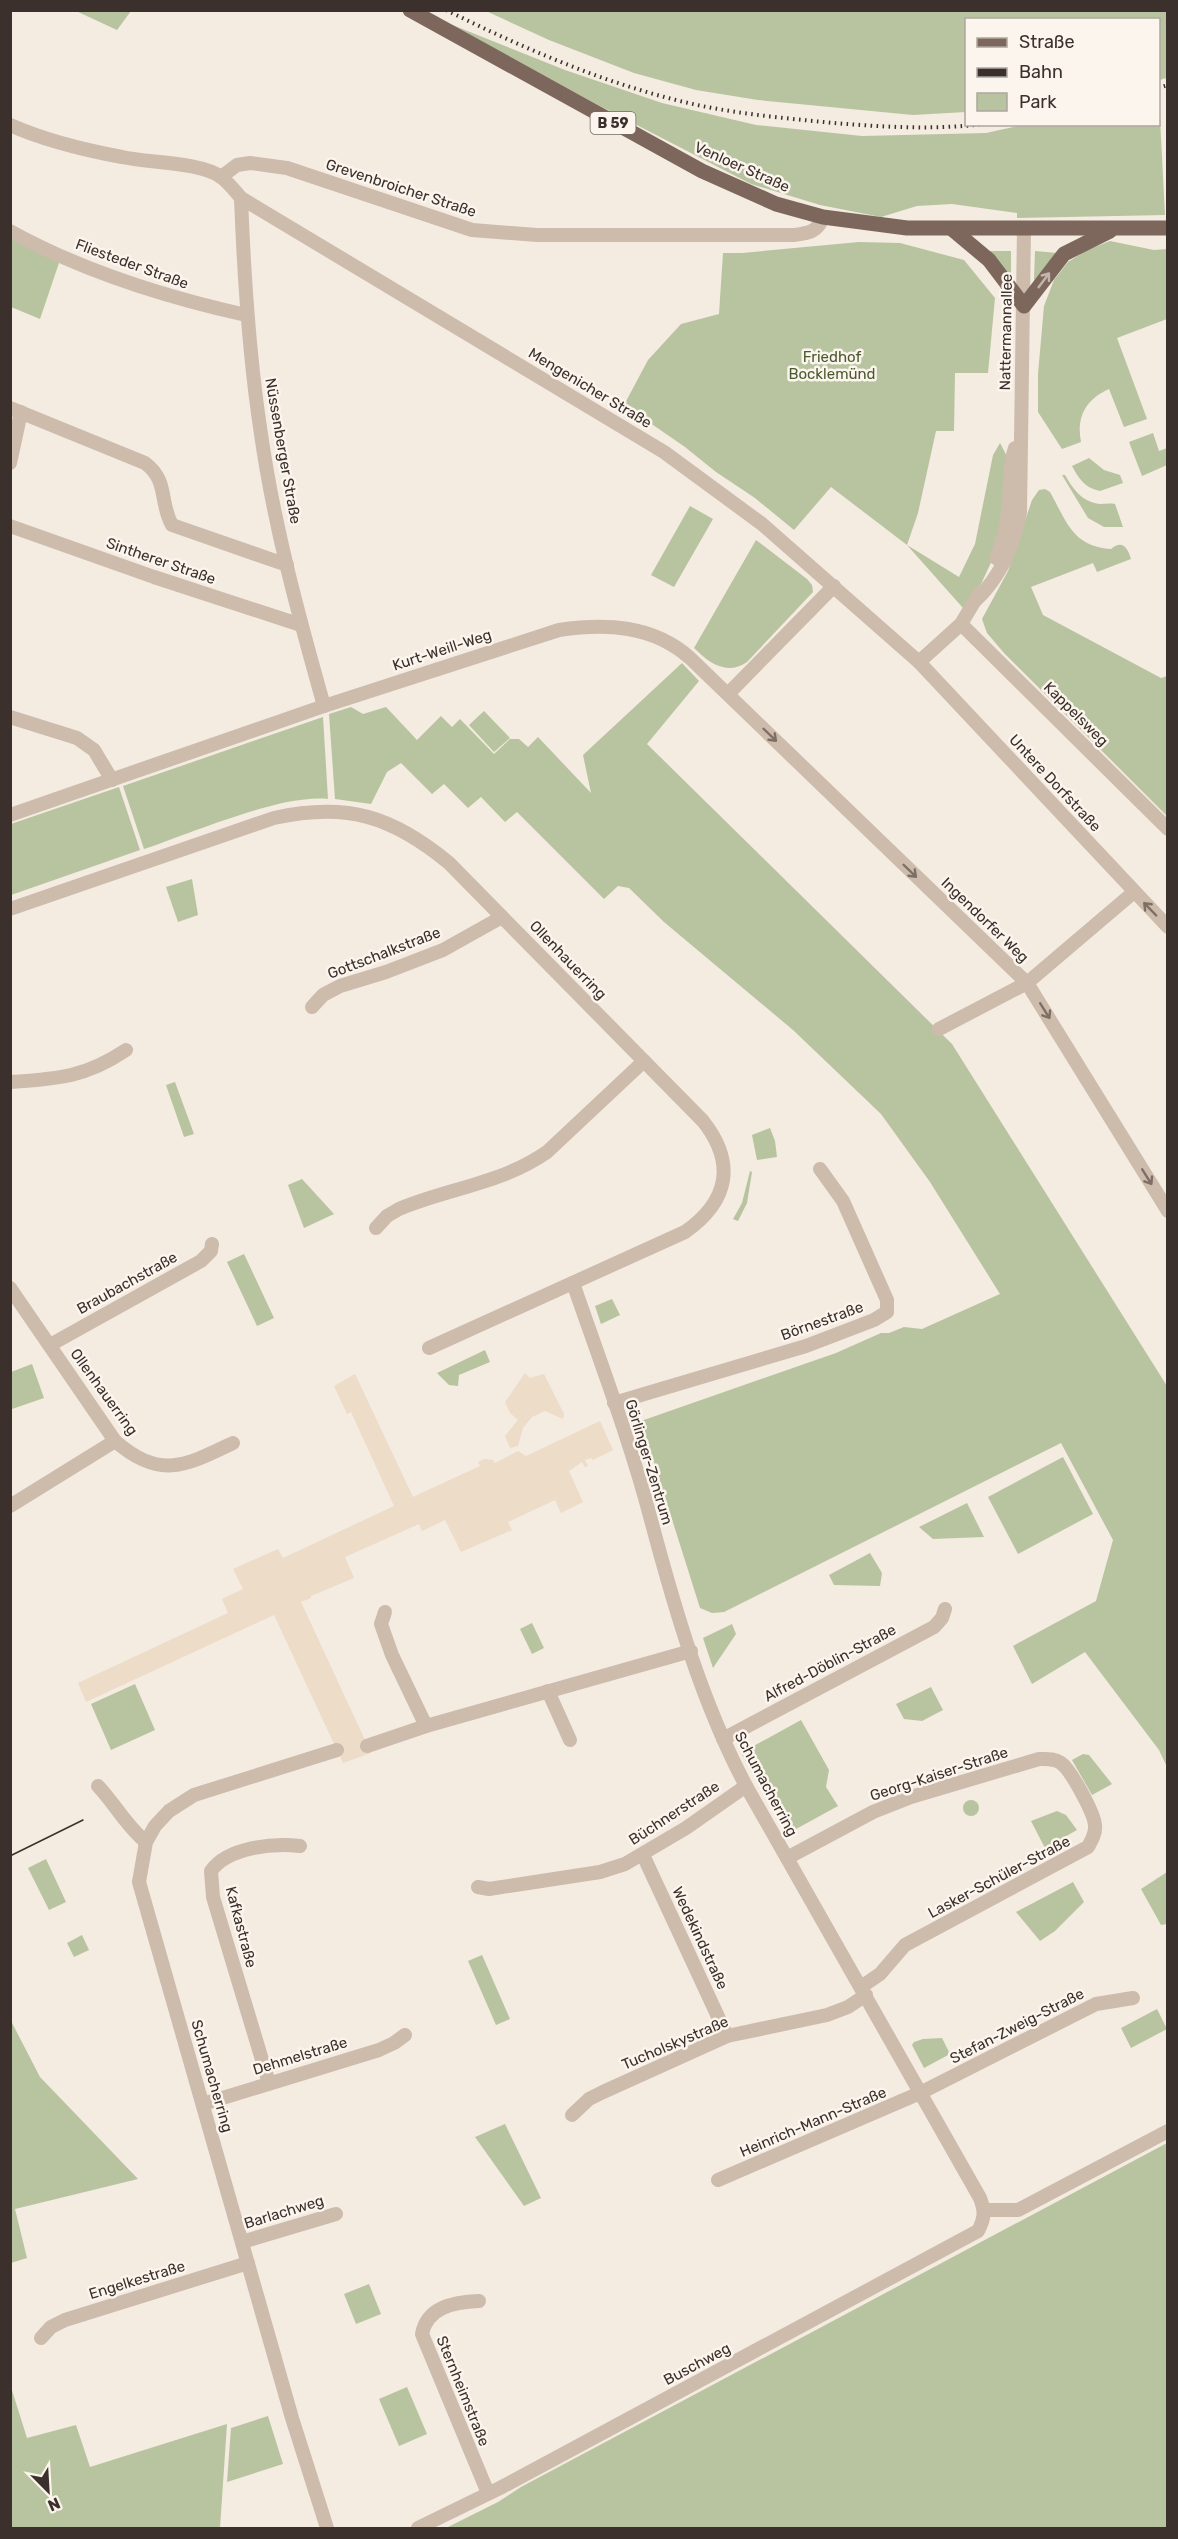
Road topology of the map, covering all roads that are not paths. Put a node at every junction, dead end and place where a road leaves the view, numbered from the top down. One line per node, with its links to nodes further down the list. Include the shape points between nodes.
1 (410, 10): 5 (main road, Venloer Straße / B 59, via 702,171 776,204)
2 (10, 125): 3 (street, via 82,149 197,167)
3 (221, 177): 4 (street, Mengenicher Straße); 5 (street, Grevenbroicher Straße, via 237,165 250,163 287,168 472,230 537,235 794,235 812,232)
4 (241, 198): 12 (street, Nüssenberger Straße); 17 (street, Mengenicher Straße, via 664,452 762,524)
5 (823, 218): 9 (main road, Venloer Straße / B 59)
6 (1024, 228): 7 (main road, Venloer Straße / B 59); 9 (main road, Venloer Straße / B 59); 11 (street, Nattermannallee)
7 (1115, 228): 8 (main road, Venloer Straße / B 59); 11 (main road, one-way to 7, via 1064,254)
8 (1167, 228)
9 (952, 229): 11 (main road, via 989,260)
10 (10, 231): 12 (street, Fliesteder Straße, via 43,249 130,283 186,302)
11 (1024, 306): 18 (street, Nattermannallee, via 1020,438 1013,454 1001,548)
12 (246, 315): 16 (street, Nüssenberger Straße, via 261,437)
13 (16, 410): 14 (street); 16 (street, via 156,470 172,525)
14 (10, 463)
15 (10, 526): 19 (street, Sintherer Straße)
16 (287, 565): 19 (street, Nüssenberger Straße)
17 (834, 586): 20 (street, Mengenicher Straße); 21 (street)
18 (961, 624): 20 (street, Nattermannallee); 26 (street, Kappelsweg)
19 (301, 625): 22 (street, Nüssenberger Straße)
20 (919, 662): 27 (street, Untere Dorfstraße)
21 (728, 694): 22 (street, Kurt-Weill-Weg, via 684,652 661,638 632,628 594,625 559,630); 31 (street, Ingendorfer Weg, one-way to 31)
22 (324, 706): 24 (street, Kurt-Weill-Weg)
23 (10, 717): 24 (street, via 77,738 94,750)
24 (112, 780): 25 (street, Kurt-Weill-Weg)
25 (10, 815)
26 (1167, 829)
27 (1134, 892): 30 (street, Untere Dorfstraße, one-way to 27); 31 (street)
28 (10, 909): 29 (street, Ollenhauerring, via 274,818 329,810 374,819 422,841 449,862)
29 (502, 917): 32 (street, Gottschalkstraße, via 443,950 340,986); 35 (street, Ollenhauerring)
30 (1167, 927)
31 (1027, 983): 33 (street); 38 (street, Ingendorfer Weg, one-way to 38)
32 (312, 1007)
33 (939, 1029)
34 (126, 1050): 36 (street, via 95,1069 72,1076)
35 (644, 1061): 39 (street, via 532,1163 510,1174 399,1209); 41 (street, Ollenhauerring, via 715,1136 724,1168 718,1197 709,1212 685,1232)
36 (10, 1082)
37 (820, 1169): 45 (street, Börnestraße, via 843,1201 887,1300 887,1312 806,1346)
38 (1167, 1210)
39 (376, 1228)
40 (212, 1244): 43 (street, Braubachstraße, via 201,1261)
41 (573, 1282): 44 (street, Ollenhauerring); 45 (street, Görlinger-Zentrum)
42 (10, 1288): 43 (street, Ollenhauerring)
43 (50, 1344): 46 (street, Ollenhauerring)
44 (429, 1348)
45 (614, 1403): 51 (street, Görlinger-Zentrum)
46 (115, 1441): 47 (street, Ollenhauerring, via 148,1462 180,1466); 48 (street)
47 (233, 1443)
48 (10, 1506)
49 (945, 1609): 54 (street, Alfred-Döblin-Straße, via 934,1626)
50 (385, 1612): 53 (street, via 381,1624)
51 (691, 1651): 52 (street); 54 (street, Schumacherring)
52 (548, 1691): 53 (street); 55 (street)
53 (426, 1726): 56 (street)
54 (723, 1739): 60 (street, Schumacherring)
55 (570, 1740)
56 (367, 1746)
57 (337, 1750): 61 (street, Schumacherring, via 194,1795 169,1811)
58 (1039, 1759): 64 (street, Georg-Kaiser-Straße, via 911,1797 873,1812); 66 (street, Lasker-Schüler-Straße, via 1052,1759 1069,1773 1092,1815 1095,1827 1088,1847 905,1946)
59 (98, 1786): 61 (street)
60 (746, 1786): 63 (street, Büchnerstraße); 64 (street, Schumacherring)
61 (146, 1842): 72 (street, Schumacherring, via 139,1882)
62 (300, 1846): 70 (street, Kafkastraße, via 263,1846 225,1858 211,1871 213,1897)
63 (644, 1855): 65 (street, Büchnerstraße, via 600,1872 489,1890); 69 (street, Wedekindstraße)
64 (787, 1858): 66 (street, Schumacherring)
65 (478, 1887)
66 (863, 1991): 69 (street, Tucholskystraße, via 848,2007 827,2015); 71 (street, Schumacherring)
67 (1132, 1998): 71 (street, Stefan-Zweig-Straße, via 1096,2004)
68 (405, 2035): 70 (street, Dehmelstraße, via 379,2050)
69 (727, 2036): 73 (street, Tucholskystraße, via 603,2092)
70 (269, 2083): 72 (street, Dehmelstraße)
71 (920, 2093): 75 (street, Heinrich-Mann-Straße); 77 (street, Schumacherring)
72 (202, 2104): 78 (street, Schumacherring)
73 (572, 2115)
74 (1167, 2131): 77 (street, via 1018,2210)
75 (718, 2180)
76 (336, 2214): 78 (street, Barlachweg)
77 (984, 2215): 82 (street, Buschweg, via 978,2231)
78 (242, 2242): 79 (street, Schumacherring)
79 (248, 2263): 81 (street, Engelkestraße, via 65,2320); 83 (street, Schumacherring)
80 (478, 2301): 82 (street, Sternheimstraße, via 461,2302 433,2313 422,2334)
81 (41, 2338)
82 (488, 2493): 84 (street, Buschweg)
83 (327, 2529)
84 (418, 2529)

